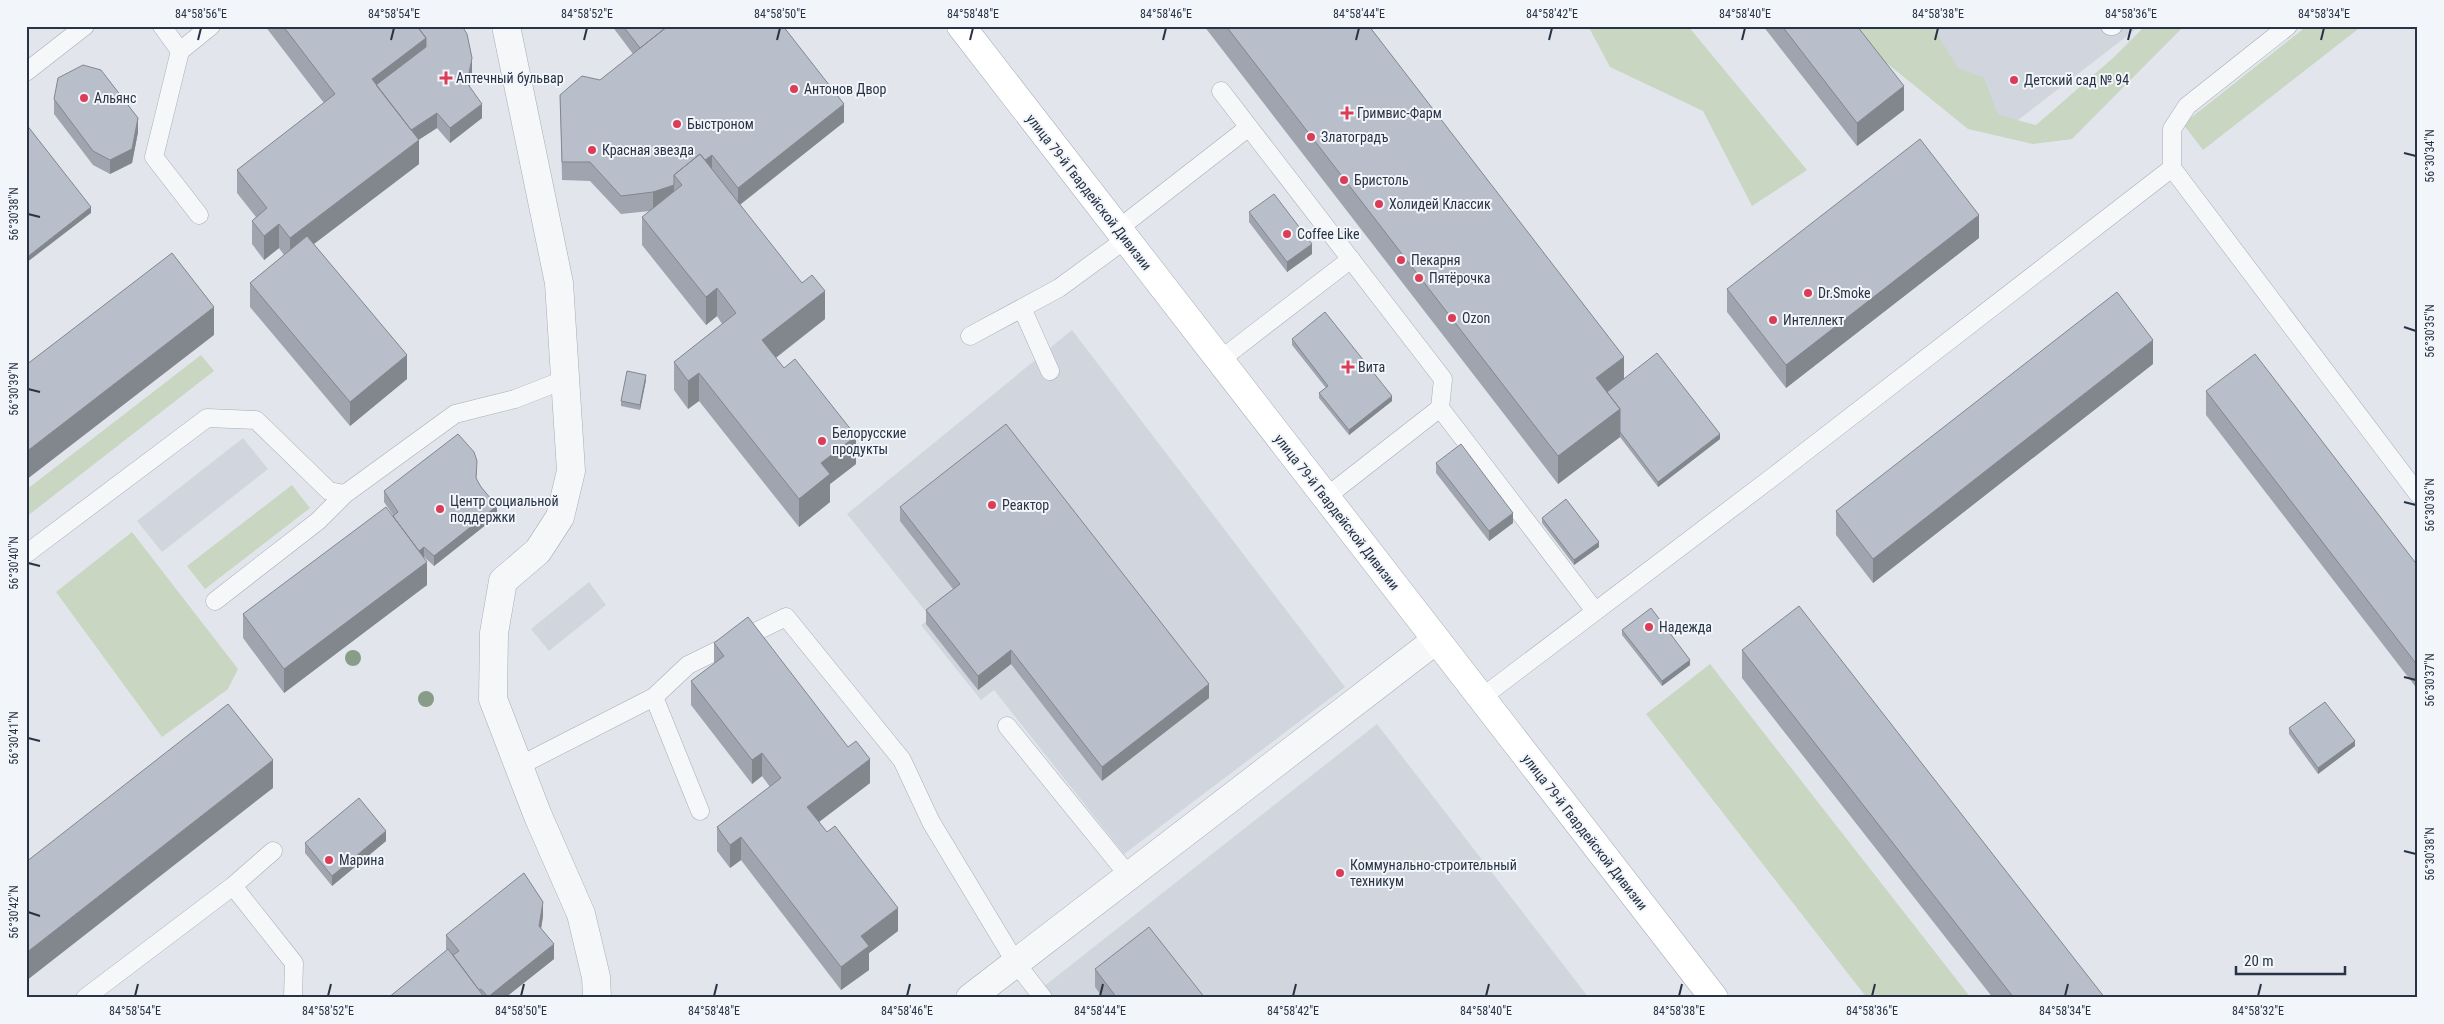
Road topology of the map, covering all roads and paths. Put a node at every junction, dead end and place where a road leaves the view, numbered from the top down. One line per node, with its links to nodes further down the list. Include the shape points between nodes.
1 (85, 26): 8 (lane)
2 (162, 26): 7 (lane)
3 (211, 26): 7 (lane)
4 (506, 26): 19 (street, via 559,283)
5 (961, 26): 13 (main road, улица 79-й Гвардейской Дивизии)
6 (2288, 26): 11 (lane, via 2187,106 2172,129)
7 (180, 51): 12 (lane, via 154,157)
8 (26, 72)
9 (1221, 90): 10 (lane)
10 (1249, 127): 13 (lane); 14 (lane)
11 (2172, 168): 22 (lane); 26 (lane)
12 (199, 215)
13 (1122, 234): 15 (lane, via 1058,288); 17 (main road, улица 79-й Гвардейской Дивизии)
14 (1350, 259): 17 (lane); 20 (lane, via 1443,379)
15 (1022, 308): 16 (lane); 18 (lane)
16 (970, 336)
17 (1220, 360): 23 (main road, улица 79-й Гвардейской Дивизии)
18 (1050, 371)
19 (566, 379): 21 (lane, via 515,399 454,414); 31 (street, via 571,471 560,517 538,550 503,581 494,633 494,699)
20 (1440, 408): 23 (lane); 26 (lane)
21 (344, 494): 24 (lane, via 329,491 256,420 207,418); 25 (lane, via 318,521)
22 (2418, 494)
23 (1326, 497): 27 (main road, улица 79-й Гвардейской Дивизии)
24 (26, 554)
25 (215, 601)
26 (1595, 611): 29 (lane)
27 (1436, 640): 29 (main road, улица 79-й Гвардейской Дивизии); 34 (street)
28 (654, 697): 31 (lane); 32 (lane); 36 (lane, via 688,665 786,617 902,760 931,822)
29 (1481, 698): 42 (main road, улица 79-й Гвардейской Дивизии)
30 (1007, 726): 34 (lane)
31 (519, 766): 39 (street, via 581,914 596,977)
32 (700, 811)
33 (273, 851): 35 (lane)
34 (1128, 876): 36 (street)
35 (233, 886): 37 (lane); 38 (lane, via 294,963)
36 (1016, 963): 40 (street); 41 (lane)
37 (85, 998)
38 (293, 998)
39 (597, 998)
40 (970, 998)
41 (1043, 998)
42 (1714, 998)

